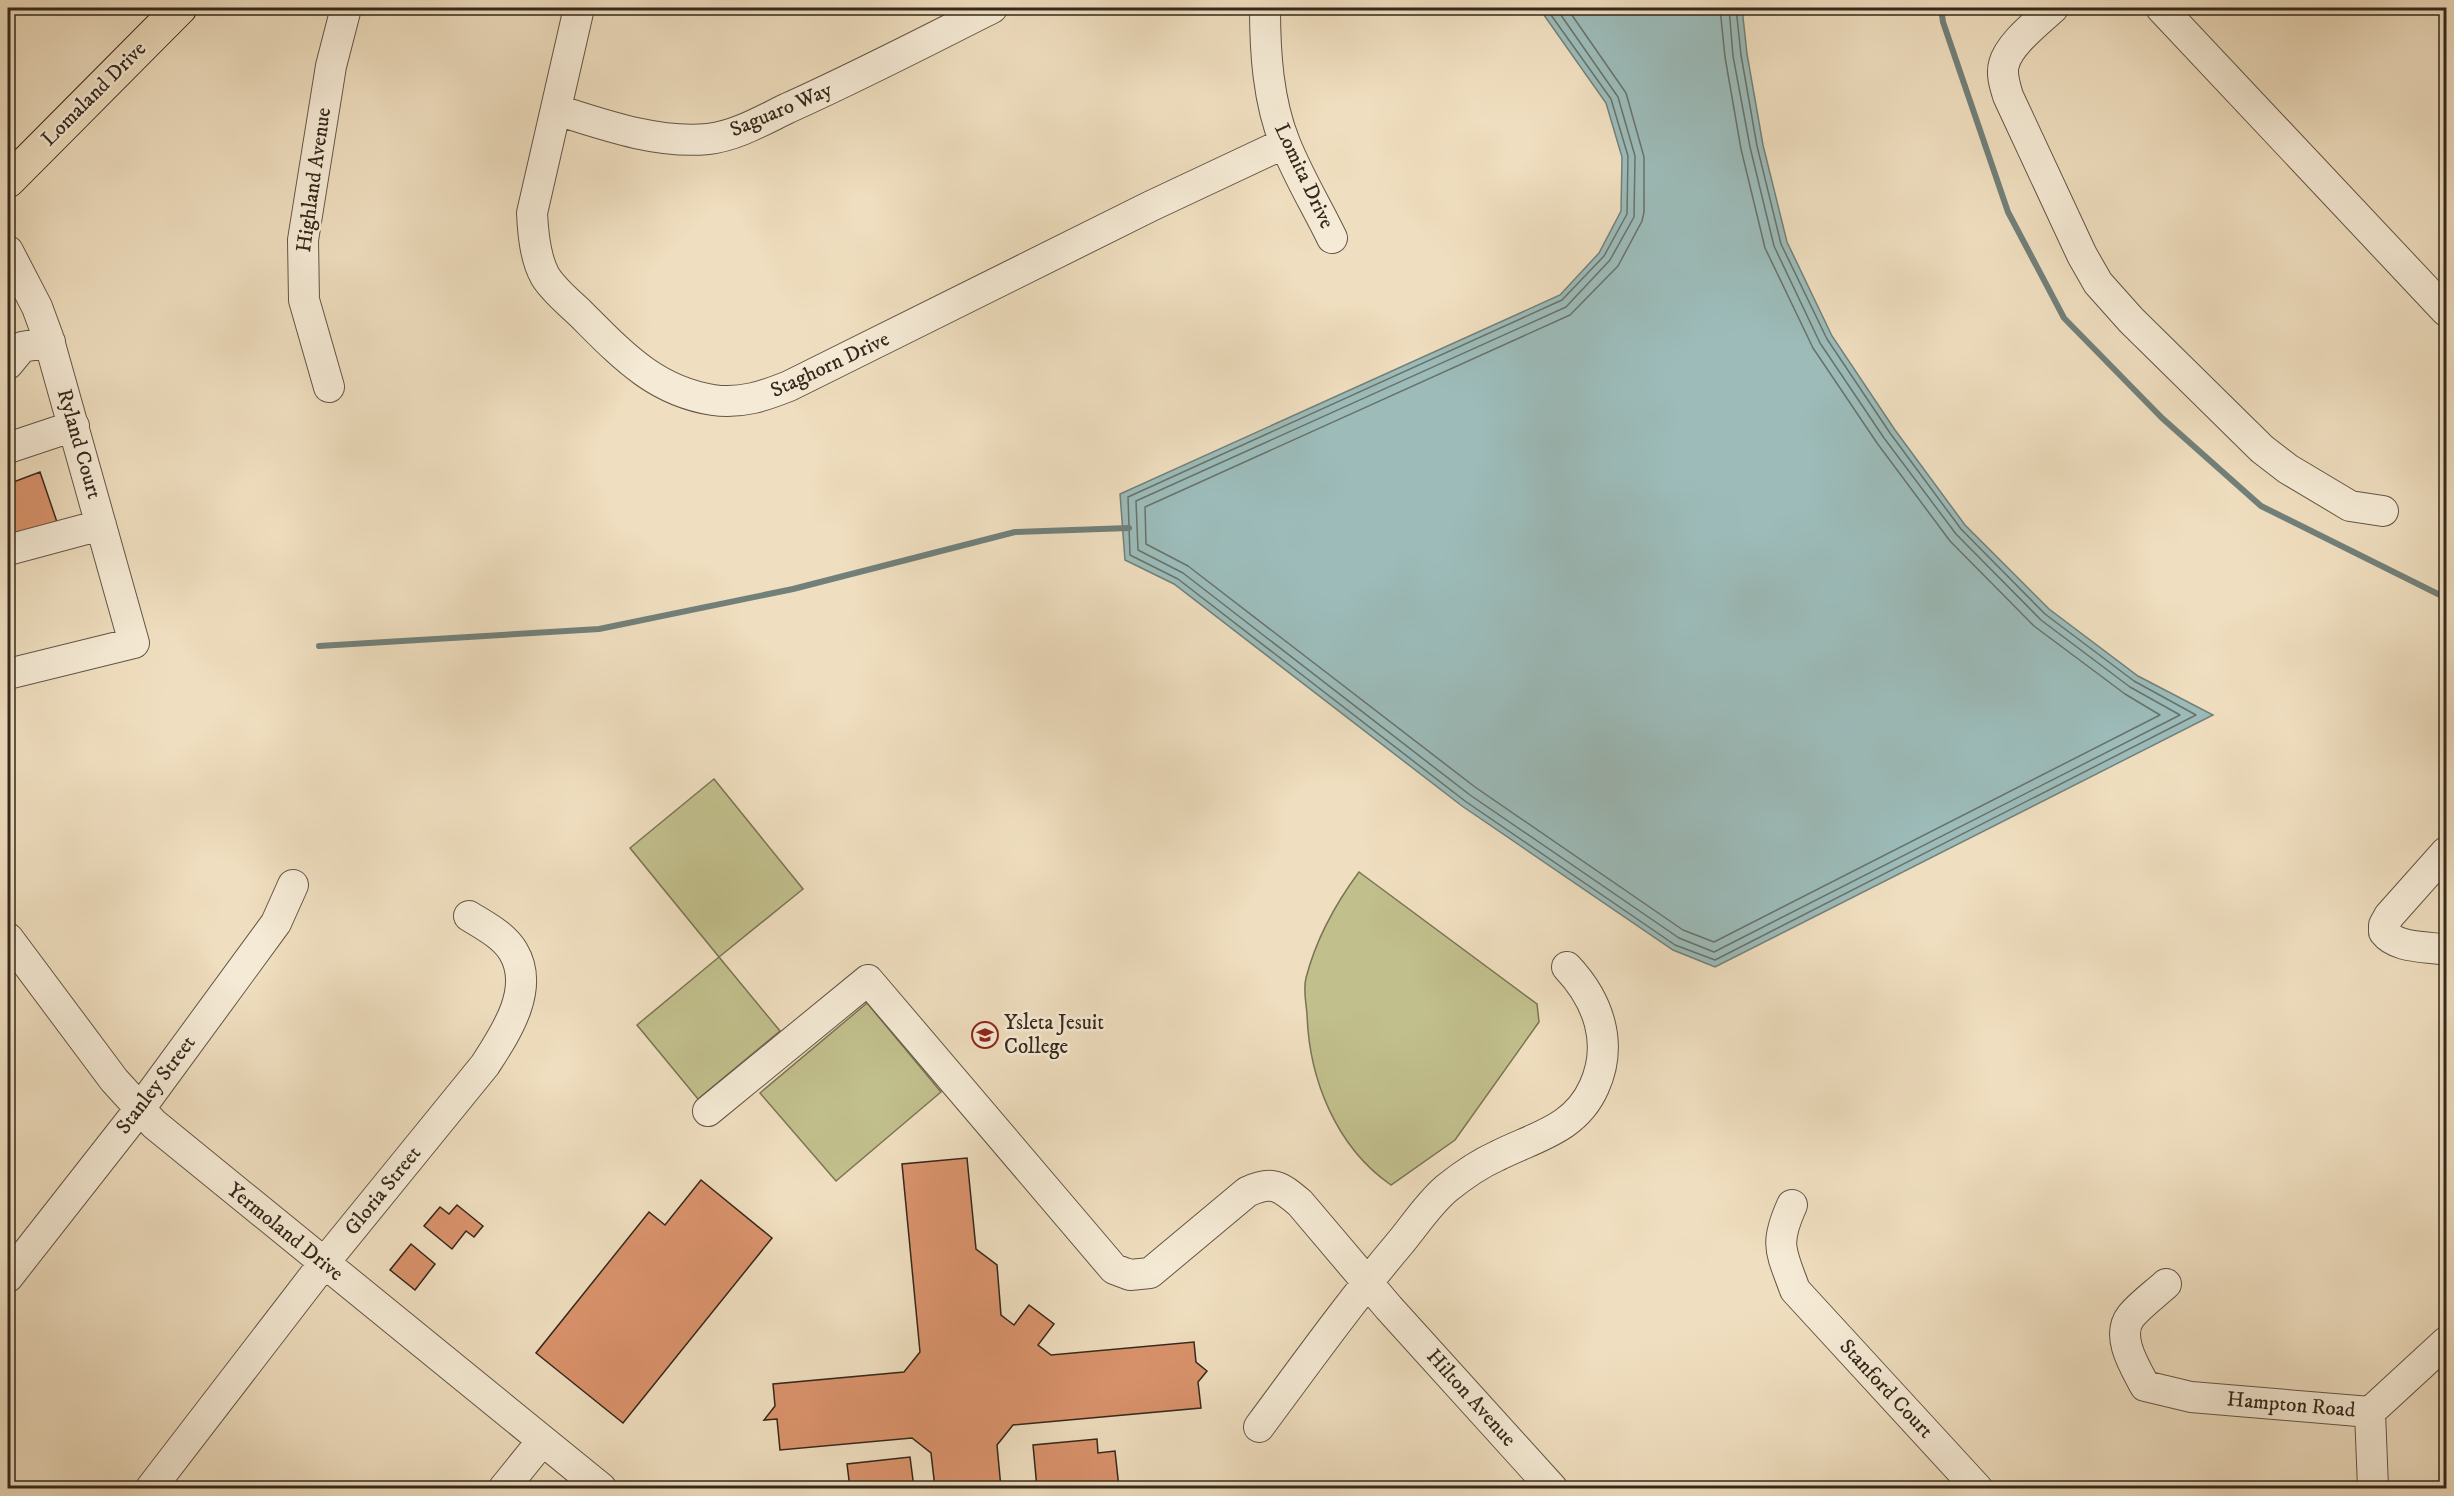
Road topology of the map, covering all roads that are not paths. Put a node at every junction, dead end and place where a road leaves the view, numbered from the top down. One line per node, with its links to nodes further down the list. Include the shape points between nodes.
1 (346, 8): 16 (street, Highland Avenue, via 331,66 303,240 304,300)
2 (579, 8): 8 (street, Staghorn Drive)
3 (992, 8): 8 (street, Saguaro Way, via 831,89 739,131 709,139 648,135)
4 (1265, 8): 9 (street, Lomita Drive, via 1269,74)
5 (2053, 8): 19 (street, via 2012,48 2004,64 2004,79 2008,96 2098,283 2262,449 2350,506)
6 (2161, 8): 13 (street)
7 (166, 13): 10 (main road, Lomaland Drive)
8 (557, 110): 9 (street, Staghorn Drive, via 532,213 533,236 544,275 640,371 685,394 715,400 759,398 789,386)
9 (1285, 143): 11 (street, Lomita Drive)
10 (8, 181)
11 (1332, 238)
12 (8, 251): 14 (street, Ryland Court)
13 (2446, 311)
14 (50, 342): 15 (street, via 22,347); 17 (street, Ryland Court)
15 (8, 364)
16 (329, 387)
17 (74, 426): 18 (street); 20 (street, Ryland Court)
18 (8, 448)
19 (2383, 511)
20 (102, 525): 21 (street); 22 (street, Ryland Court, via 134,644)
21 (8, 550)
22 (8, 674)
23 (2446, 852): 27 (street, via 2389,916 2384,932 2405,945)
24 (292, 885): 29 (street, Stanley Street, via 276,923)
25 (469, 916): 32 (street, Gloria Street, via 493,931 514,952 520,983 513,1020 485,1065)
26 (8, 938): 29 (street, Yermoland Drive)
27 (2446, 947)
28 (1568, 967): 34 (street, via 1593,1001 1602,1030 1598,1075 1584,1104 1553,1132 1495,1156 1443,1192)
29 (139, 1110): 32 (street, Yermoland Drive); 33 (street, Stanley Street)
30 (708, 1112): 34 (street, Hilton Avenue, via 868,980 1114,1269 1130,1275 1150,1273 1247,1192 1272,1185 1300,1203)
31 (1792, 1205): 44 (street, Stanford Court, via 1781,1230 1780,1251 1795,1290)
32 (324, 1263): 39 (street, Yermoland Drive); 40 (street, Gloria Street)
33 (8, 1276)
34 (1367, 1281): 38 (street); 43 (street, Hilton Avenue)
35 (2166, 1284): 37 (street, Hampton Road, via 2130,1317 2125,1334 2131,1358 2145,1386 2191,1397)
36 (2446, 1342): 37 (street, Hampton Road)
37 (2370, 1412): 45 (street)
38 (1259, 1427)
39 (542, 1441): 41 (street); 42 (street, Yermoland Drive)
40 (150, 1488)
41 (504, 1488)
42 (601, 1488)
43 (1552, 1488)
44 (1977, 1488)
45 (2373, 1488)

